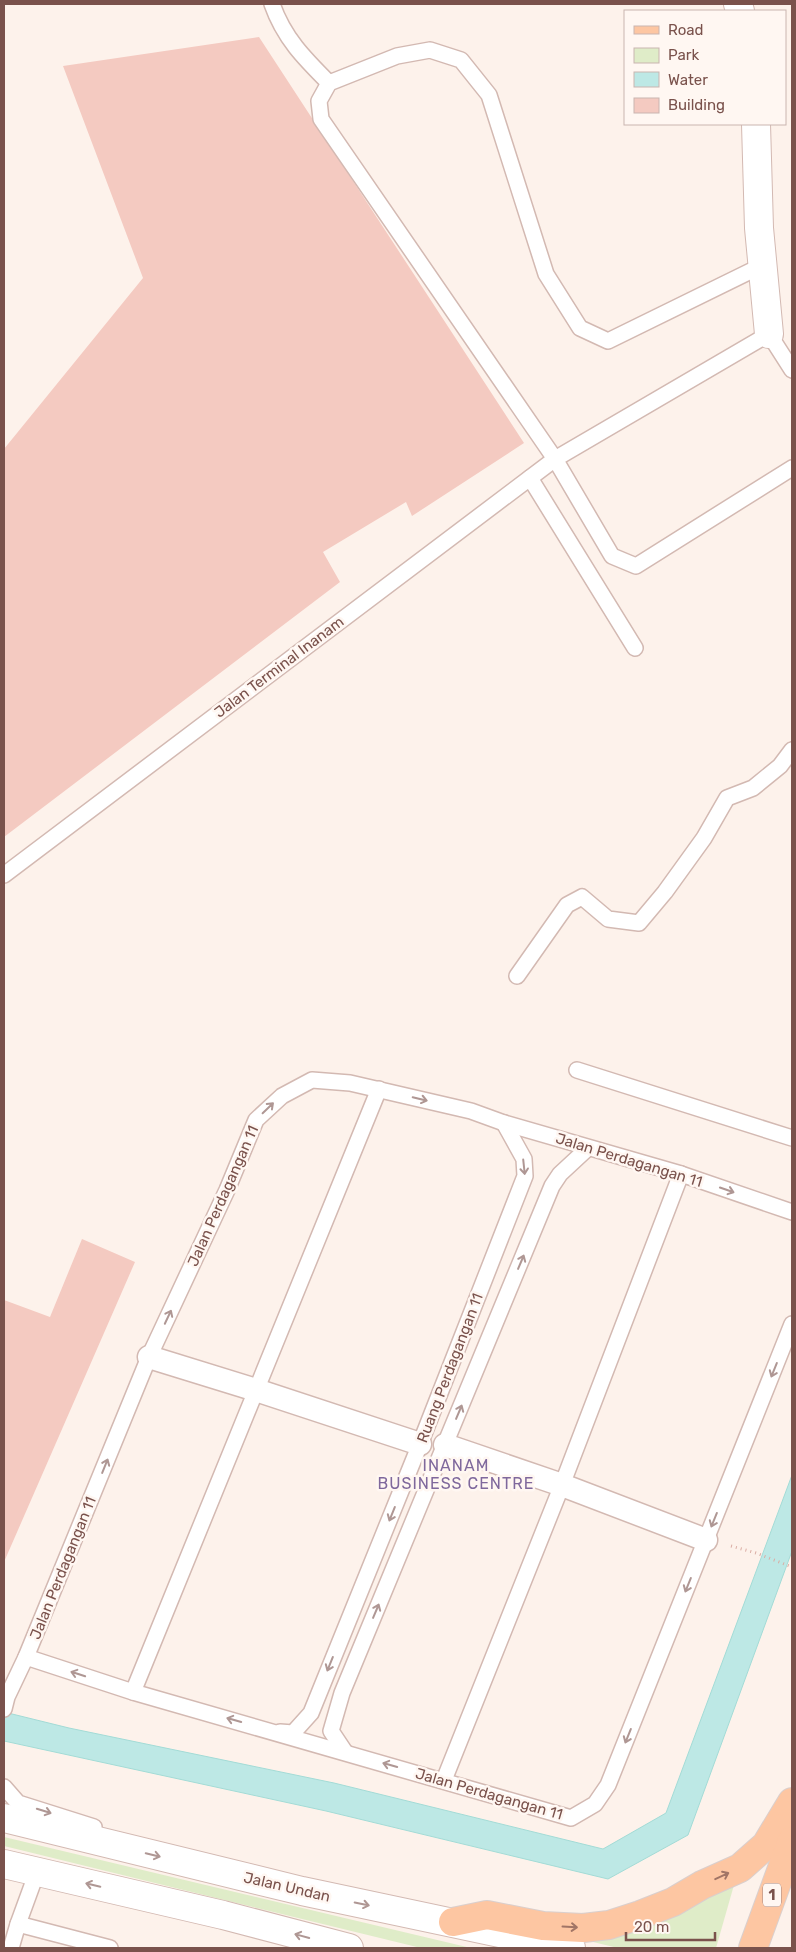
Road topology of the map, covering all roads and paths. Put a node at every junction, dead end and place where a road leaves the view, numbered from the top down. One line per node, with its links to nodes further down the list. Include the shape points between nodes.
1 (272, 4): 2 (lane, via 278,22 299,54)
2 (329, 83): 4 (lane, via 397,56 430,50 461,60 489,95 546,274 580,328 608,341); 7 (lane, via 319,101 321,118)
3 (756, 125): 4 (street)
4 (763, 265): 5 (street)
5 (770, 334): 6 (lane); 7 (lane, Jalan Terminal Inanam)
6 (792, 370)
7 (555, 459): 8 (lane, via 612,556 636,566); 9 (lane, Jalan Terminal Inanam)
8 (792, 468)
9 (530, 478): 10 (lane); 12 (lane, Jalan Terminal Inanam)
10 (635, 648)
11 (792, 750): 13 (lane, via 780,766 753,788 727,798 704,838 639,922 608,919 582,897 566,905)
12 (4, 875)
13 (517, 976)
14 (578, 1070): 17 (lane)
15 (379, 1089): 16 (lane, Jalan Perdagangan 11, one-way to 16, via 471,1111); 22 (lane, Jalan Perdagangan 11, one-way to 15, via 256,1120 282,1096 312,1080); 23 (lane)
16 (504, 1123): 18 (lane, Jalan Perdagangan 11); 24 (lane, Ruang Perdagangan 11, one-way to 24, via 524,1159 526,1176)
17 (792, 1138)
18 (588, 1148): 19 (lane, Jalan Perdagangan 11); 25 (lane, Ruang Perdagangan 11, one-way to 18, via 552,1186)
19 (681, 1174): 20 (lane, Jalan Perdagangan 11, one-way to 20); 26 (lane)
20 (792, 1212)
21 (792, 1324): 27 (lane, Jalan Perdagangan 11, one-way to 27)
22 (149, 1357): 23 (street); 30 (lane, Jalan Perdagangan 11, one-way to 22)
23 (256, 1390): 24 (street); 31 (lane)
24 (420, 1444): 33 (lane, Ruang Perdagangan 11, one-way to 33, via 310,1713 293,1733)
25 (445, 1445): 26 (street); 34 (lane, Ruang Perdagangan 11, one-way to 25, via 331,1731 342,1692)
26 (562, 1485): 27 (street); 35 (lane)
27 (706, 1540): 35 (lane, Jalan Perdagangan 11, one-way to 35, via 608,1786 595,1804 571,1818)
28 (756, 1553): 29 (path)
29 (792, 1567)
30 (26, 1657): 31 (lane, Jalan Perdagangan 11, one-way to 30); 32 (lane, Jalan Perdagangan 11)
31 (133, 1692): 33 (lane, Jalan Perdagangan 11, one-way to 31)
32 (5, 1702)
33 (276, 1732): 34 (lane, Jalan Perdagangan 11)
34 (345, 1752): 35 (lane, Jalan Perdagangan 11, one-way to 34)
35 (444, 1780)
36 (4, 1787): 40 (lane, one-way to 40, via 18,1803 97,1828)
37 (792, 1802): 43 (main road, one-way to 37, via 487,1916 543,1926 583,1928 610,1925 640,1916 740,1868 766,1845)
38 (4, 1818): 40 (street, Jalan Undan)
39 (792, 1841): 49 (main road, 1)
40 (114, 1845): 43 (street, Jalan Undan, one-way to 43, via 302,1891)
41 (4, 1864): 42 (street)
42 (37, 1872): 44 (lane); 47 (street, one-way to 42)
43 (453, 1922): 48 (street, Jalan Undan)
44 (18, 1924): 45 (lane); 46 (lane)
45 (12, 1948)
46 (110, 1948)
47 (349, 1948)
48 (571, 1948)
49 (753, 1948)

